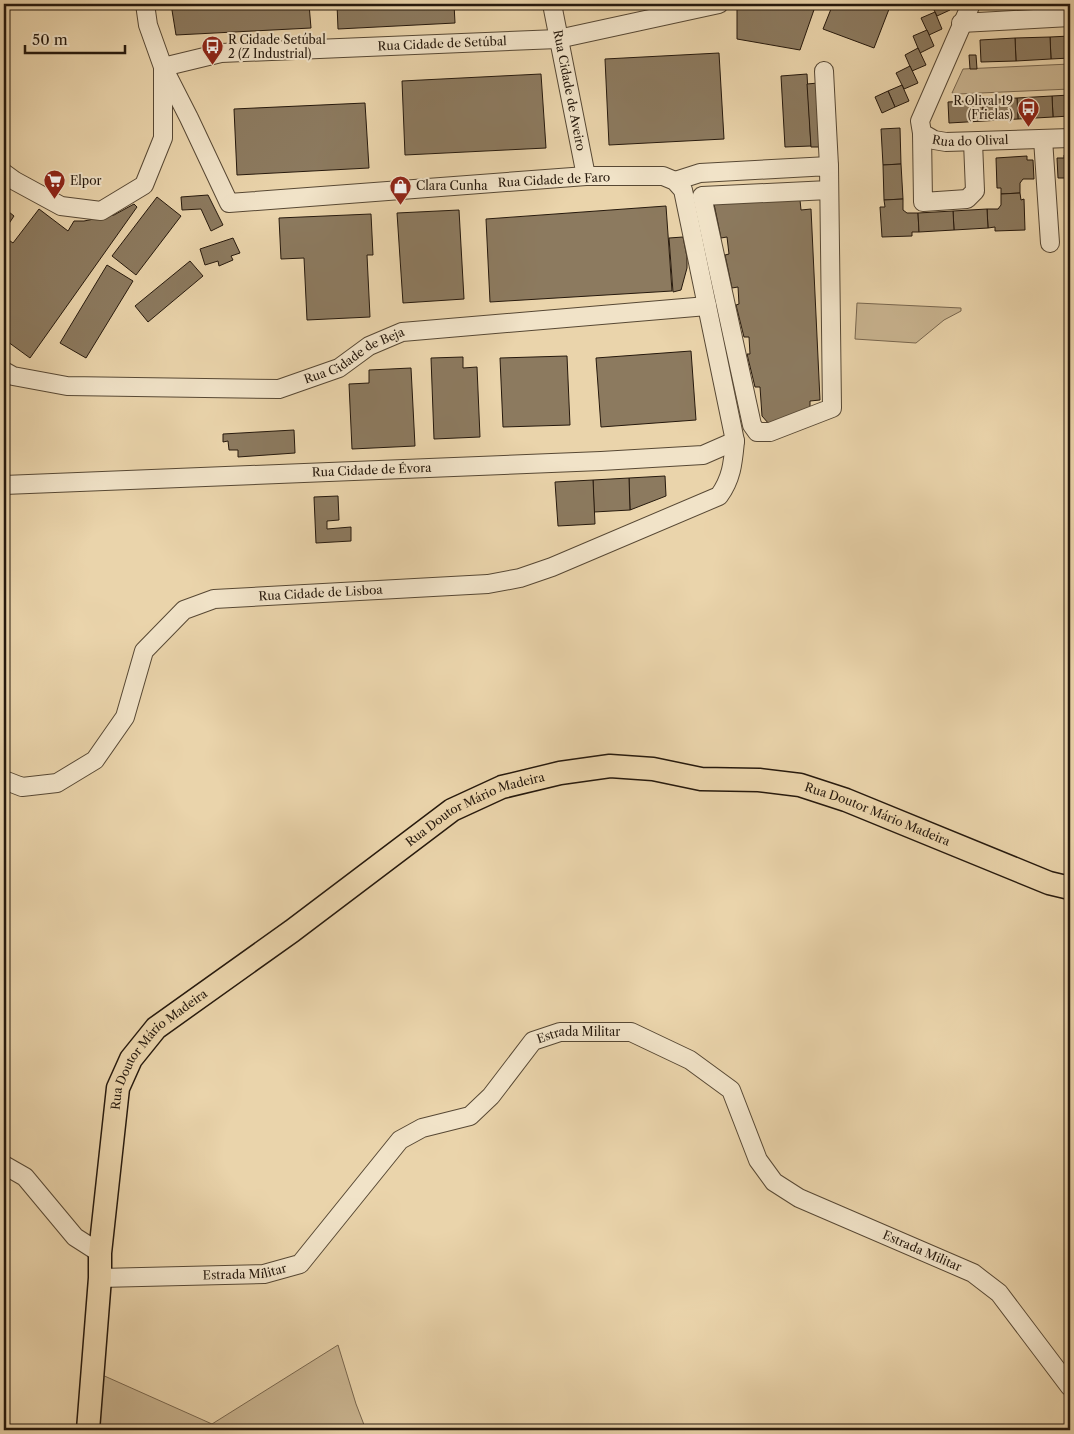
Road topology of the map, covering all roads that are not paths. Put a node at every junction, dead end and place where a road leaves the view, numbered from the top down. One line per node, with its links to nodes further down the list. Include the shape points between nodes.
1 (145, 4): 8 (street, via 148,25)
2 (552, 4): 7 (street, Rua Cidade de Aveiro)
3 (719, 4): 7 (street, Rua Cidade de Setúbal)
4 (971, 4): 6 (street, Rua do Olival)
5 (1070, 17): 6 (street)
6 (961, 23): 10 (street, Rua do Olival, via 920,121)
7 (558, 39): 8 (street, Rua Cidade de Setúbal, via 221,53); 17 (street, Rua Cidade de Aveiro)
8 (163, 67): 16 (street, via 163,138 144,185 101,210 61,206 15,182); 17 (street, Rua Cidade de Faro, via 229,204)
9 (824, 71): 14 (street)
10 (922, 132): 13 (street, Rua do Olival, via 934,140); 13 (street, via 923,202 967,199 975,191)
11 (1070, 138): 12 (street, Rua do Olival)
12 (1043, 139): 13 (street, Rua do Olival); 21 (street)
13 (973, 142)
14 (829, 166): 15 (street); 19 (street)
15 (805, 167): 18 (street, via 700,173); 20 (street)
16 (4, 172)
17 (586, 176): 18 (street, Rua Cidade de Faro, via 663,176)
18 (675, 181): 22 (street, via 683,190)
19 (829, 190): 20 (street); 20 (street, via 832,408 770,432 757,432 752,425 702,196)
20 (806, 191)
21 (1050, 243)
22 (707, 306): 23 (street, Rua Cidade de Beja, via 402,332 369,346 339,368 278,389 67,386 14,376); 24 (street)
23 (4, 371)
24 (735, 441): 25 (street, Rua Cidade de Évora, via 703,455); 26 (street, Rua Cidade de Lisboa, via 728,483 719,496 552,568 520,578 488,584 214,599 184,610 144,651 124,717 95,760 57,783 22,786)
25 (4, 485)
26 (4, 780)
27 (1070, 888): 29 (main road, Rua Doutor Mário Madeira, via 1049,883 846,800 800,785 759,780 701,779 610,766 560,773 502,787 452,810 156,1028 131,1059 118,1088)
28 (4, 1165): 29 (street, via 25,1177 75,1237)
29 (100, 1253): 30 (main road, Rua Doutor Mário Madeira)
30 (100, 1278): 31 (street, Estrada Militar, via 264,1274 300,1264 400,1140 422,1128 470,1116 491,1096 533,1041 560,1032 631,1032 690,1060 730,1090 758,1160 774,1182 799,1198 973,1273 999,1293); 32 (main road, Rua Doutor Mário Madeira)
31 (1070, 1387)
32 (88, 1430)

